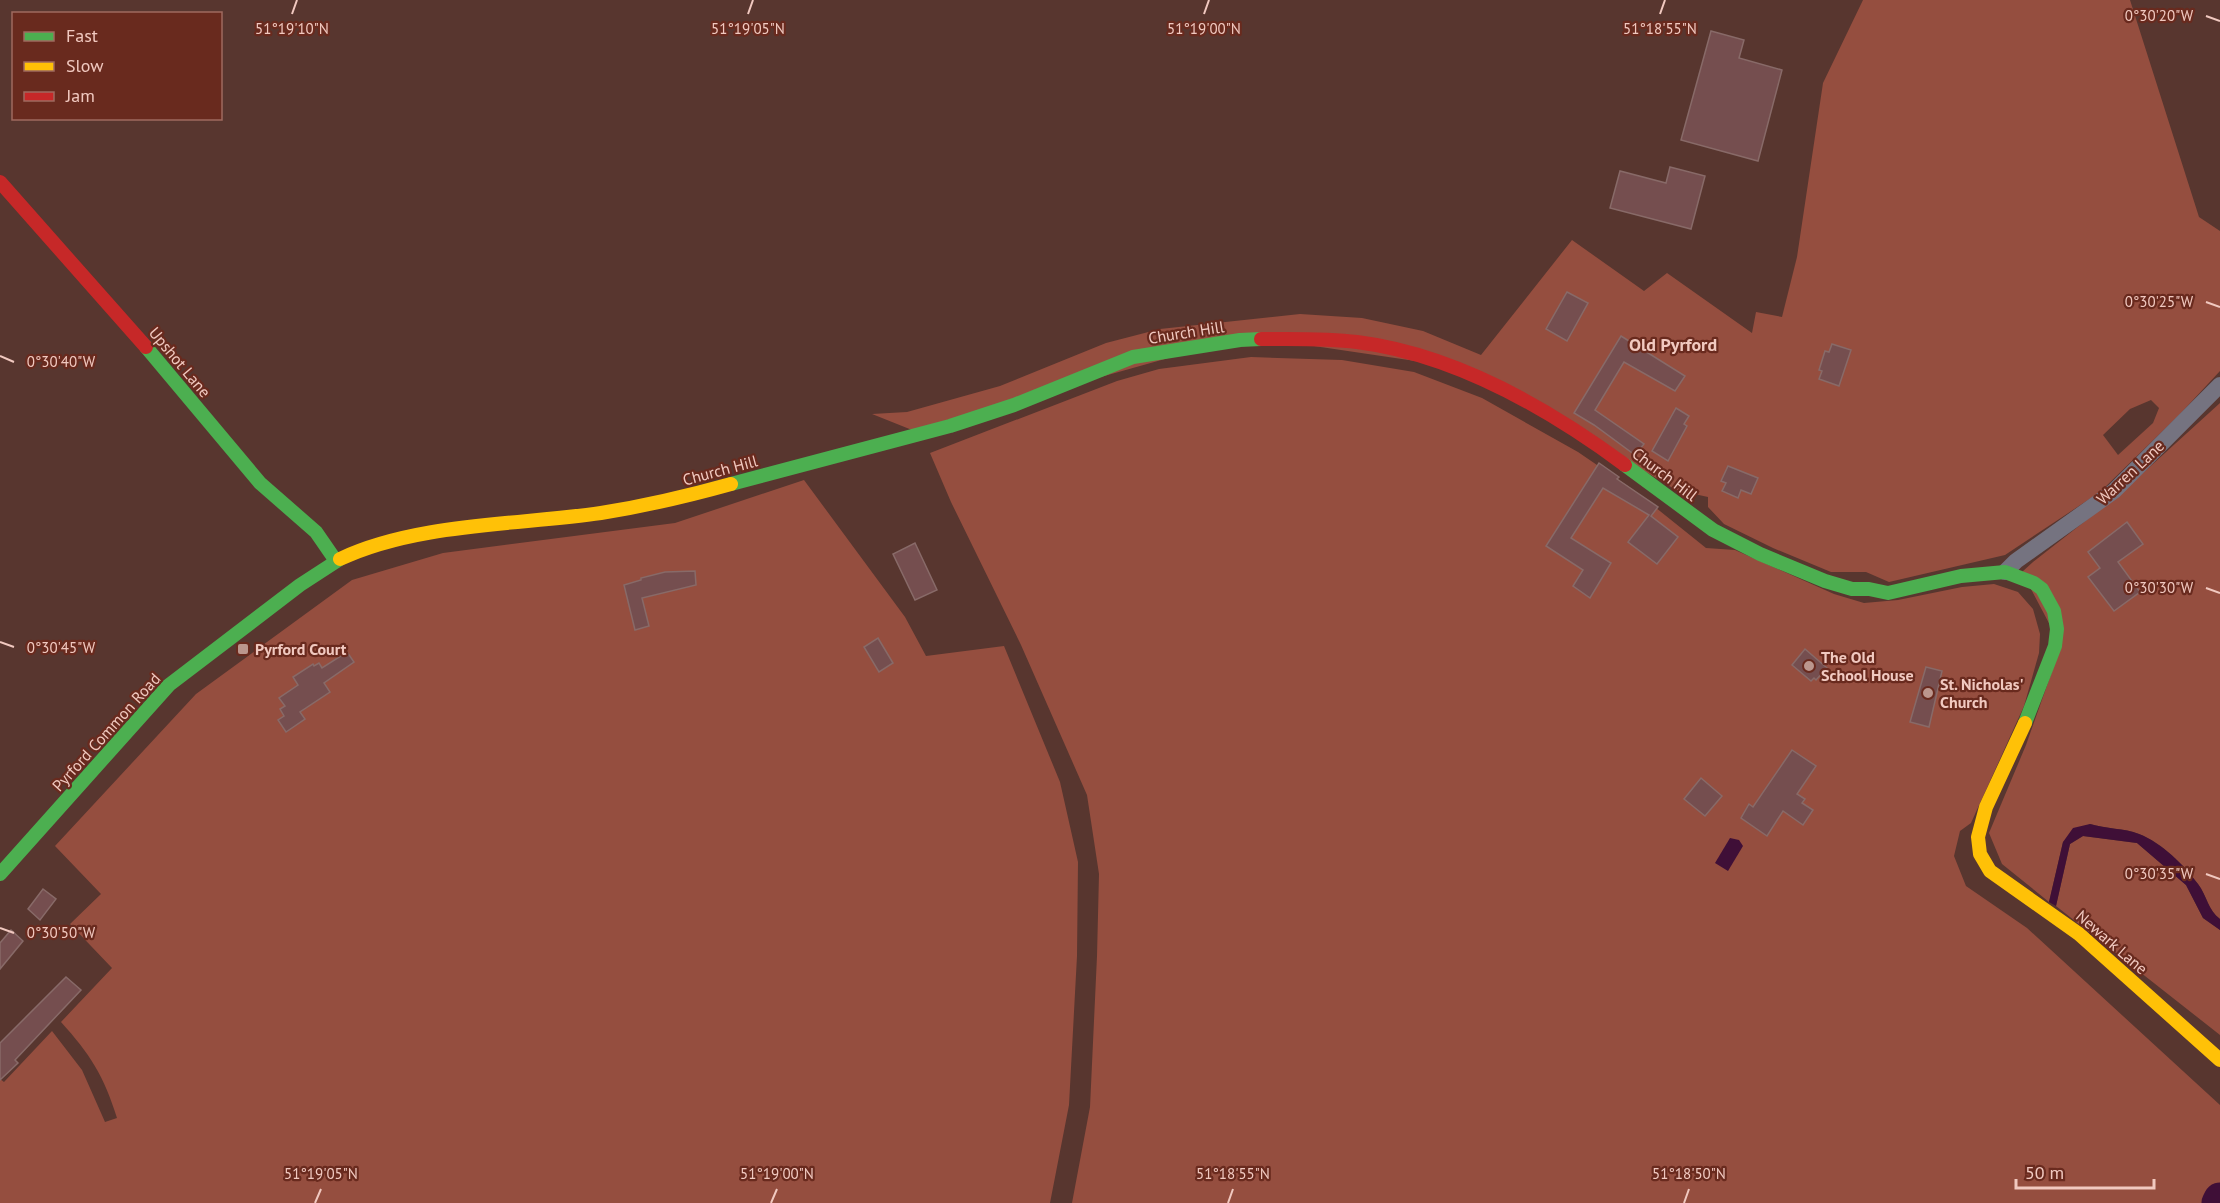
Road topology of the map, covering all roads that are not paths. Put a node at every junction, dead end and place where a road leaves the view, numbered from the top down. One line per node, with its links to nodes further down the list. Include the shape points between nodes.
1 (0, 182): 3 (main road, Upshot Lane, via 126,323 260,483 316,532)
2 (2220, 385): 4 (street, Warren Lane, via 2114,491)
3 (336, 561): 4 (main road, Church Hill, via 368,547 422,534 601,513 667,501 950,426 1133,357 1240,340 1277,339 1386,347 1466,373 1570,426 1734,542 1825,581 1888,593 1961,576); 5 (main road, Pyrford Common Road, via 169,685)
4 (2005, 572): 6 (main road, Newark Lane, via 2042,590 2054,611 2057,629 2055,646 2033,706 1986,807 1978,837 1980,854 1990,871 2079,934)
5 (0, 874)
6 (2220, 1060)

